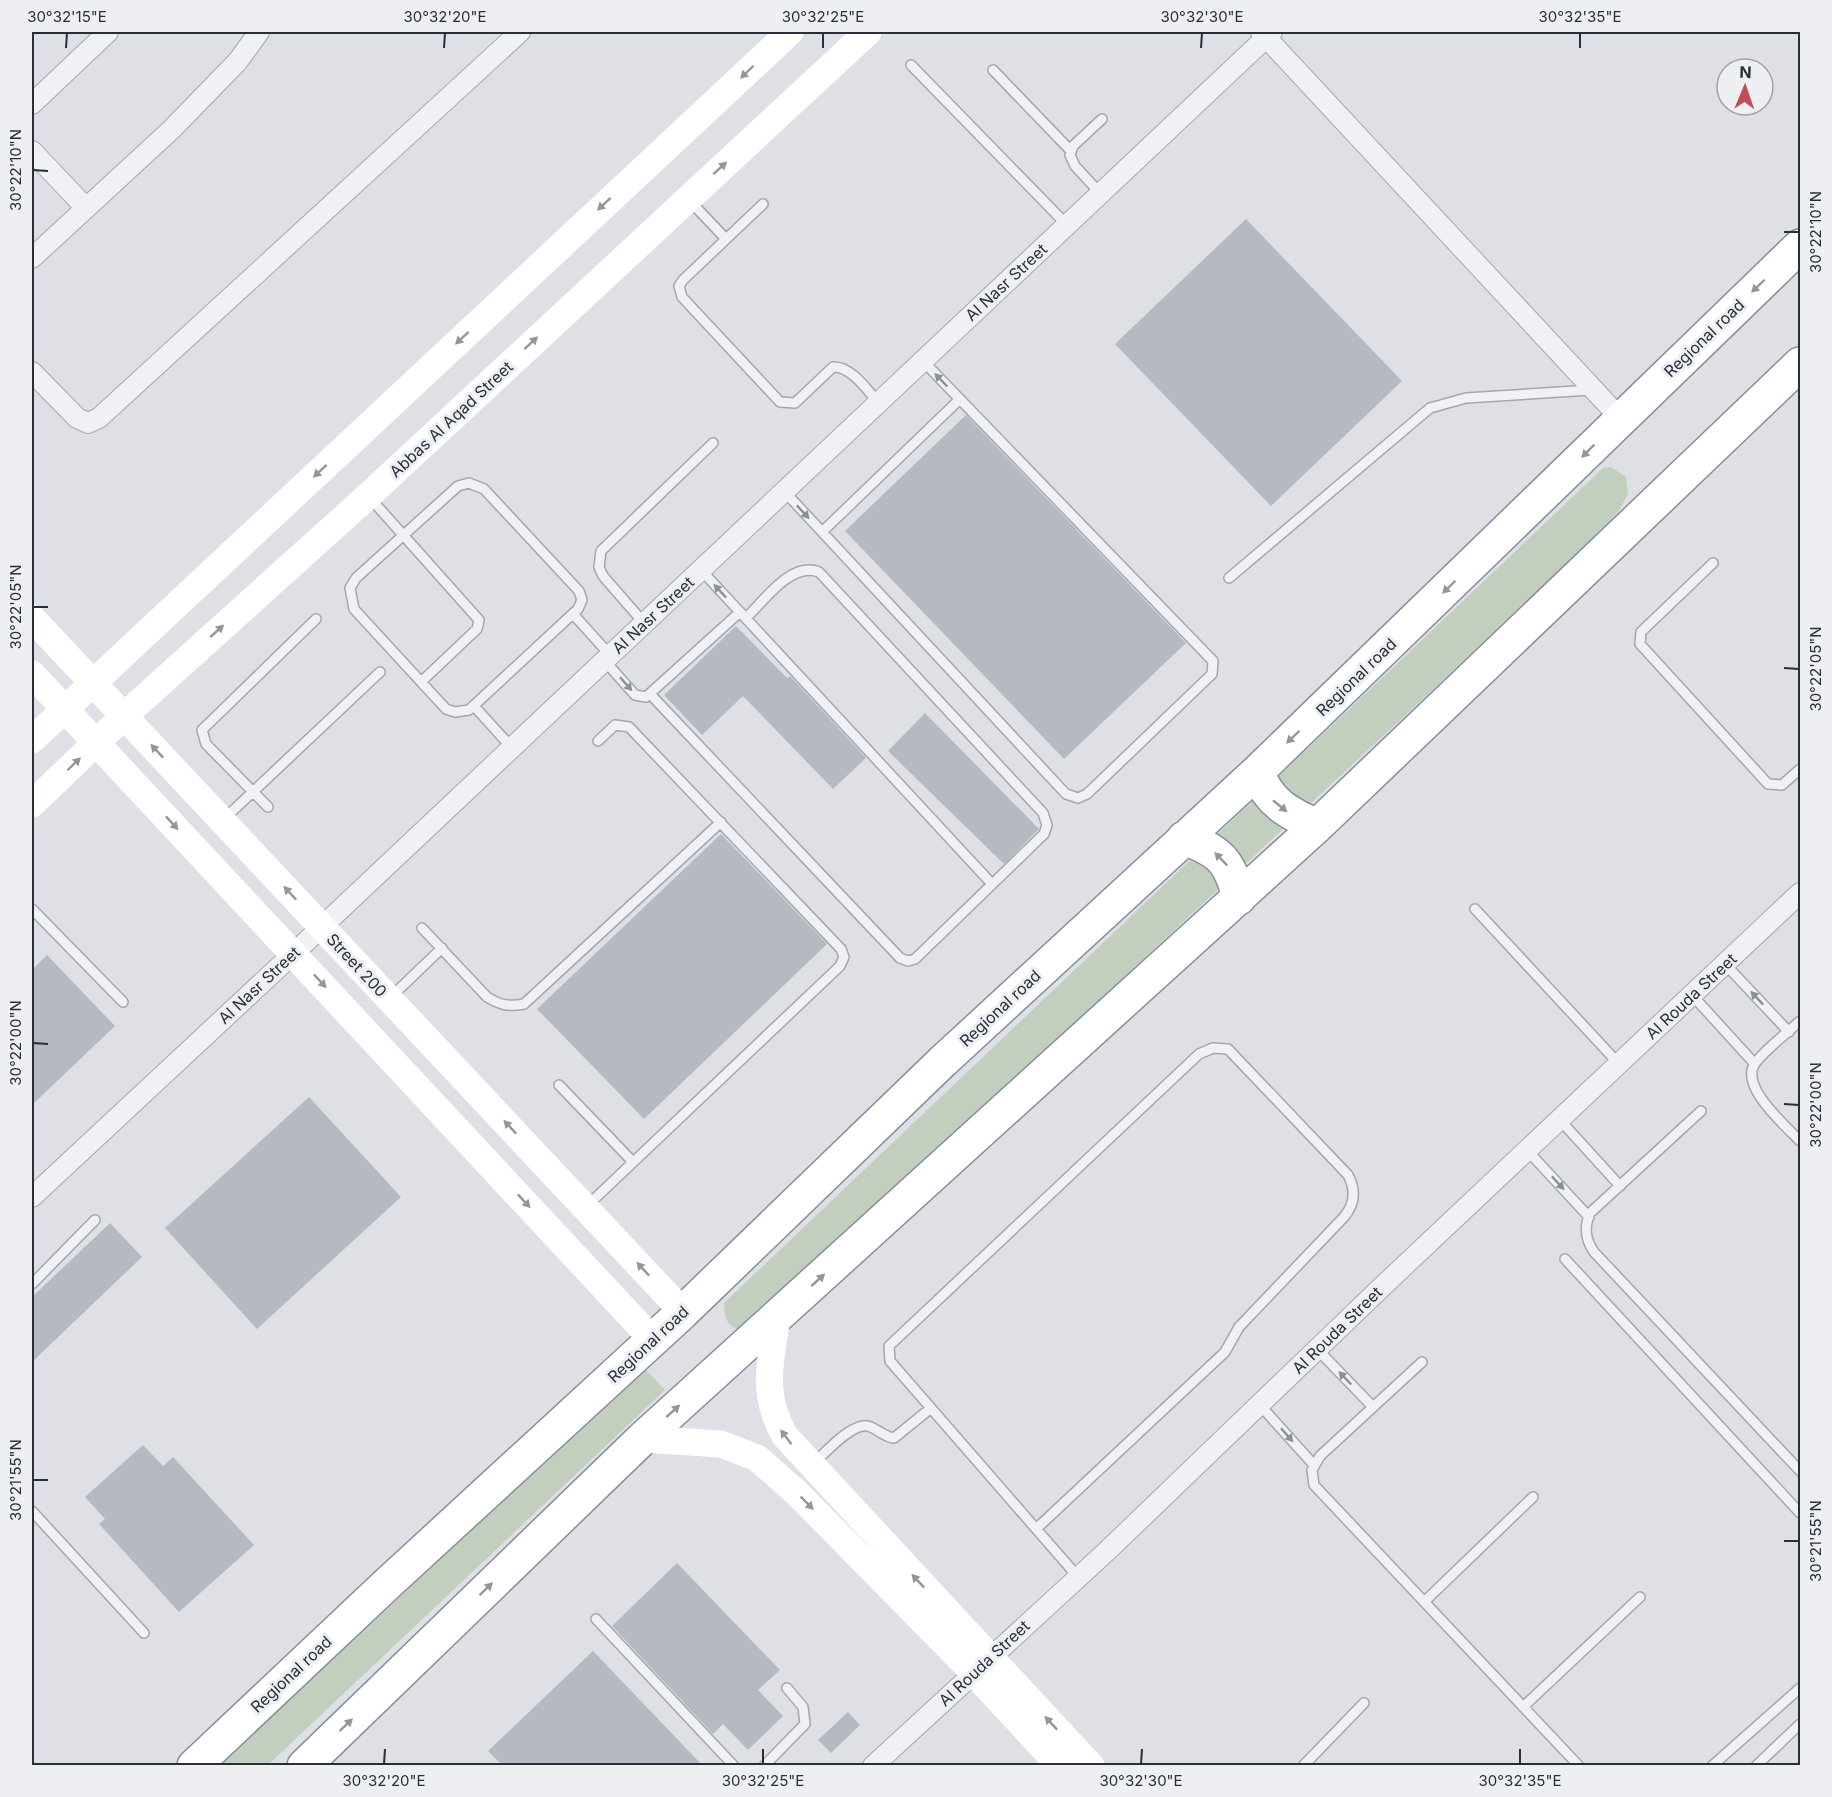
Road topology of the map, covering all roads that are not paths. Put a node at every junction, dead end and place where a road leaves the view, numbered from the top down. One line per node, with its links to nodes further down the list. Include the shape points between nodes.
1 (108, 32): 9 (street)
2 (260, 32): 16 (street, via 238,61 172,129)
3 (520, 32): 23 (street, via 99,418 88,423 77,418)
4 (790, 32): 44 (street, one-way to 44)
5 (868, 32): 14 (street, Abbas Al Aqad Street, one-way to 5)
6 (1266, 33): 13 (street, Al Nasr Street); 24 (street)
7 (911, 65): 17 (lane)
8 (993, 70): 11 (lane)
9 (32, 104)
10 (1102, 119): 11 (lane)
11 (1070, 150): 13 (lane, via 1071,160)
12 (32, 151): 16 (street)
13 (1100, 194): 17 (street, Al Nasr Street)
14 (688, 198): 18 (lane); 30 (street, Abbas Al Aqad Street, one-way to 14)
15 (763, 204): 18 (lane)
16 (86, 208): 20 (street)
17 (1067, 225): 21 (street, Al Nasr Street)
18 (726, 239): 26 (lane, via 680,283 679,292 689,305 780,402 795,403 837,366 846,369)
19 (1800, 246): 27 (highway, Regional road, one-way to 27)
20 (32, 258)
21 (922, 361): 25 (lane, one-way to 21); 26 (street, Al Nasr Street)
22 (1800, 364): 61 (highway)
23 (32, 372)
24 (1594, 390): 27 (street); 35 (lane, via 1466,398 1430,408)
25 (960, 399): 31 (lane); 31 (lane, via 1211,658 1214,666 1209,678 1087,794 1071,798)
26 (878, 402): 29 (street, Al Nasr Street)
27 (1621, 419): 55 (highway, Regional road, one-way to 55)
28 (713, 443): 40 (lane, via 602,551 599,567 603,576)
29 (784, 491): 31 (lane, one-way to 31); 34 (street, Al Nasr Street)
30 (368, 496): 32 (lane); 49 (street, Abbas Al Aqad Street, one-way to 30)
31 (822, 532)
32 (404, 535): 36 (lane, via 458,486 480,486 579,591 581,605); 45 (lane, via 356,578 350,595 354,609); 45 (lane, via 479,620 477,629)
33 (1713, 563): 54 (lane, via 1641,632 1640,644 1768,784 1782,785)
34 (700, 570): 37 (lane, one-way to 34); 40 (street, Al Nasr Street)
35 (1229, 578)
36 (573, 614): 41 (lane); 47 (lane)
37 (743, 615): 46 (lane); 63 (lane); 63 (lane, via 795,572 819,572 1043,813 1047,825 1044,834)
38 (32, 618): 44 (street, Street 200)
39 (316, 619): 56 (lane, via 202,730 206,744)
40 (644, 623): 41 (street, Al Nasr Street)
41 (607, 658): 46 (lane, one-way to 46, via 635,695); 53 (street, Al Nasr Street)
42 (380, 672): 56 (lane)
43 (32, 674): 48 (street)
44 (92, 682): 48 (street); 49 (street, Street 200)
45 (421, 682): 47 (lane, via 450,711 462,712)
46 (651, 695): 63 (lane, via 904,960 915,959)
47 (474, 706): 53 (lane)
48 (64, 708): 50 (street); 52 (street)
49 (124, 716): 52 (street, Abbas Al Aqad Street); 59 (street, Street 200, one-way to 49)
50 (32, 740)
51 (598, 741): 60 (lane, via 615,725 629,727)
52 (96, 742): 57 (street, Abbas Al Aqad Street, one-way to 52); 71 (street, one-way to 71)
53 (512, 748): 68 (street, Al Nasr Street)
54 (1800, 769)
55 (1257, 772): 61 (highway, one-way to 61, via 1264,789 1278,805); 62 (highway, Regional road)
56 (253, 792): 58 (lane); 59 (lane)
57 (32, 804)
58 (268, 807)
59 (222, 821): 68 (street, Street 200, one-way to 59)
60 (721, 822): 70 (lane, via 524,1004 498,1004 487,997); 85 (lane, via 842,950 843,962)
61 (1317, 826): 65 (highway)
62 (1184, 838): 65 (highway, one-way to 62, via 1232,873 1221,856); 93 (highway, Regional road, via 942,1062)
63 (992, 884)
64 (1800, 893): 72 (street, Al Rouda Street)
65 (1239, 898): 94 (highway, one-way to 65)
66 (32, 909): 75 (lane)
67 (1475, 909): 79 (lane)
68 (322, 927): 71 (street, Al Nasr Street); 74 (street, Street 200)
69 (422, 928): 70 (lane)
70 (442, 948): 74 (lane)
71 (294, 953): 87 (street, Al Nasr Street); 95 (street, one-way to 95)
72 (1725, 964): 73 (street, Al Rouda Street); 77 (lane, one-way to 72)
73 (1692, 995): 78 (lane); 79 (street, Al Rouda Street)
74 (389, 999): 88 (street, Street 200, one-way to 74)
75 (123, 1002)
76 (1800, 1021): 77 (lane)
77 (1789, 1032): 78 (lane)
78 (1754, 1063): 83 (lane, via 1755,1090)
79 (1619, 1064): 82 (street, Al Rouda Street)
80 (559, 1085): 85 (lane)
81 (1701, 1111): 86 (lane)
82 (1560, 1120): 84 (street, Al Rouda Street); 86 (lane)
83 (1800, 1141)
84 (1527, 1150): 89 (lane, one-way to 89); 96 (street, Al Rouda Street)
85 (633, 1162): 88 (lane)
86 (1620, 1186): 89 (lane)
87 (32, 1197)
88 (586, 1208): 93 (street, Street 200, one-way to 88)
89 (1589, 1216): 104 (lane, via 1586,1236 1594,1252)
90 (95, 1220): 92 (lane)
91 (1565, 1259): 107 (lane)
92 (32, 1284)
93 (683, 1312): 95 (highway, Regional road)
94 (777, 1318): 101 (highway, one-way to 94); 103 (street, one-way to 94, via 785,1436 770,1403 768,1384)
95 (653, 1340): 121 (highway, Regional road)
96 (1317, 1349): 98 (street, Al Rouda Street); 99 (lane, one-way to 96)
97 (1422, 1362): 99 (lane)
98 (1259, 1404): 102 (lane, one-way to 102); 109 (street, Al Rouda Street)
99 (1373, 1407): 102 (lane)
100 (931, 1408): 103 (lane, via 894,1438 867,1426 855,1427); 108 (lane); 108 (lane, via 890,1361 892,1341 1205,1050 1221,1047 1234,1053 1348,1175 1354,1190 1349,1211 1239,1327 1225,1352)
101 (642, 1439): 114 (street, one-way to 114, via 722,1444 757,1458); 122 (highway, one-way to 101)
102 (1314, 1465): 111 (lane, via 1312,1478 1319,1491)
103 (811, 1466): 114 (street, one-way to 103)
104 (1800, 1471)
105 (1533, 1497): 111 (lane)
106 (32, 1511): 113 (lane)
107 (1800, 1514)
108 (1036, 1529): 109 (lane)
109 (1078, 1577): 114 (street, Al Rouda Street)
110 (1640, 1598): 118 (lane)
111 (1424, 1602): 118 (lane)
112 (596, 1619): 123 (lane)
113 (144, 1633)
114 (982, 1665): 124 (street, Al Rouda Street); 125 (street); 126 (street, one-way to 114)
115 (787, 1688): 120 (lane, via 803,1707 806,1724)
116 (1800, 1688): 129 (lane)
117 (1364, 1703): 127 (lane)
118 (1523, 1707): 128 (lane)
119 (1800, 1724): 130 (lane)
120 (766, 1765)
121 (194, 1766)
122 (304, 1766)
123 (734, 1766)
124 (873, 1766)
125 (1060, 1766)
126 (1091, 1766)
127 (1304, 1766)
128 (1579, 1766)
129 (1712, 1766)
130 (1756, 1766)

